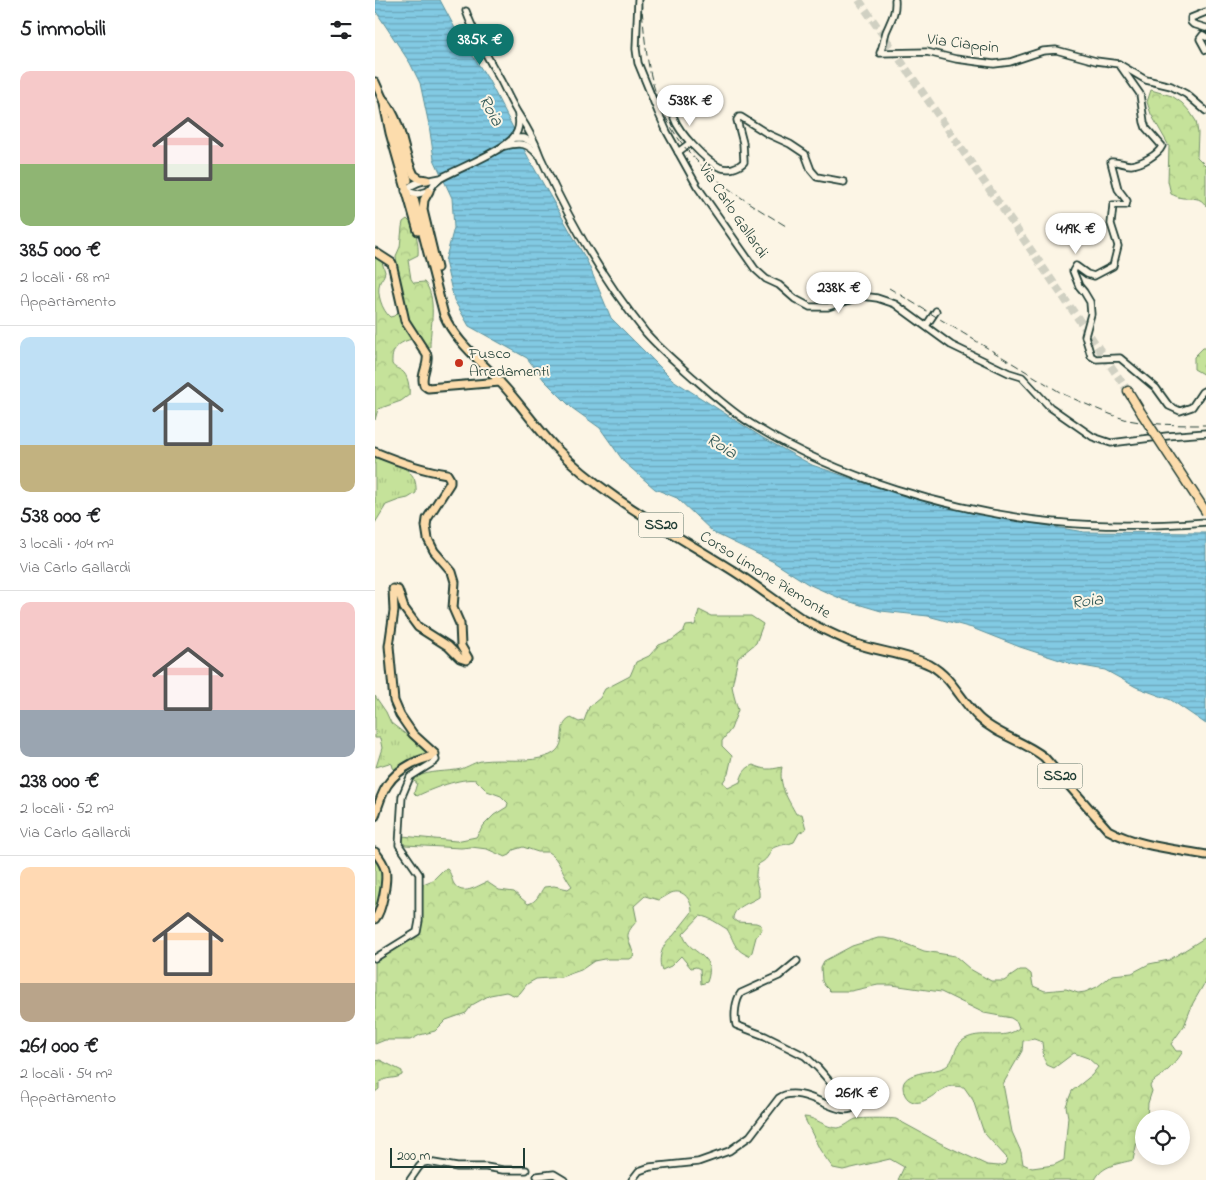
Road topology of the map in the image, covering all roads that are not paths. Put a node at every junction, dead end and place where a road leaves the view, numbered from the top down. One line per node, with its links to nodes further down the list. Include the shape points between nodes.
1 (638, 0): 19 (street, Via Carlo Gallardi, via 636,49 639,63)
2 (895, 0): 8 (street, Via Ciappin, via 896,8 880,53 927,52 994,64 1056,50)
3 (465, 11): 12 (street)
4 (1206, 12): 5 (street, via 1191,18 1191,22)
5 (1206, 28)
6 (1206, 37): 7 (street, via 1203,35 1200,39)
7 (1206, 50)
8 (1119, 64): 11 (street, Via Ciappin, via 1146,80 1171,86); 33 (street, via 1140,94 1146,128 1162,146 1159,152 1136,164 1111,162 1118,189 1127,201 1124,206 1113,205 1111,224 1117,246 1113,266 1094,276 1076,266 1073,271 1090,302 1091,314 1085,336 1087,345 1091,356 1096,359 1120,358 1156,388 1169,406 1180,411 1193,407)
9 (376, 85): 10 (main road)
10 (383, 99): 22 (main road); 23 (main road, via 399,126 412,171); 25 (main road)
11 (1206, 110)
12 (516, 111): 14 (street); 15 (street, via 519,127)
13 (674, 118): 17 (street)
14 (528, 129): 16 (street); 18 (street)
15 (515, 140): 16 (street); 21 (street)
16 (526, 141): 18 (street); 20 (street)
17 (690, 143): 19 (street); 24 (street, via 719,167 739,167 745,160 737,120 741,117 803,152 817,177)
18 (536, 144): 20 (street)
19 (678, 152): 31 (street, Via Carlo Gallardi, via 697,186 755,269 766,279 810,307 828,307 862,296 877,298 895,304)
20 (541, 158): 38 (street, via 616,293 648,335 711,393 749,422 791,447 887,486 1017,517 1115,525)
21 (441, 178): 23 (street); 26 (street)
22 (407, 180)
23 (422, 180): 25 (street)
24 (844, 182)
25 (405, 191): 26 (street); 30 (main road, via 438,305)
26 (425, 195): 30 (main road, via 423,210 443,295)
27 (414, 199): 30 (main road, Corso Limone Piemonte / SS20)
28 (375, 252): 32 (main road, via 392,264 405,321 427,355 424,385 428,388)
29 (936, 311): 31 (street)
30 (444, 315): 32 (main road, Corso Limone Piemonte / SS20, via 453,332)
31 (926, 326): 35 (street, Via Carlo Gallardi, via 951,345 1022,377 1050,407 1093,437 1111,443)
32 (500, 382): 42 (main road, Corso Limone Piemonte / SS20, via 554,445 615,497 759,587 802,618 848,641 929,665 940,672 988,726 1044,757 1108,830 1122,837)
33 (1206, 390)
34 (1128, 391): 37 (highway, bridge)
35 (1206, 433)
36 (375, 452): 39 (main road, via 423,470 447,474 451,481 427,519 426,526 434,551 452,572 455,582 453,608 460,624 461,646 468,658 460,658 448,646 418,627 395,589 389,646 396,707 413,734)
37 (1206, 512)
38 (1206, 522)
39 (434, 755): 40 (main road, via 411,764 389,782 379,798); 44 (street, via 434,762 409,777 402,796 399,845 419,874 417,932)
40 (375, 816)
41 (375, 852): 43 (main road, via 386,874 380,912)
42 (1206, 855)
43 (375, 919)
44 (375, 958)
45 (797, 961): 50 (street, via 779,976 741,993 736,1023 805,1056 851,1100 854,1107 843,1111 819,1100 785,1094 750,1136 729,1151 698,1162 650,1167 639,1171)
46 (526, 1170): 48 (street, via 457,1167 428,1162 423,1163)
47 (537, 1176): 49 (street, via 554,1174)
48 (410, 1180)
49 (563, 1180)
50 (632, 1180)

